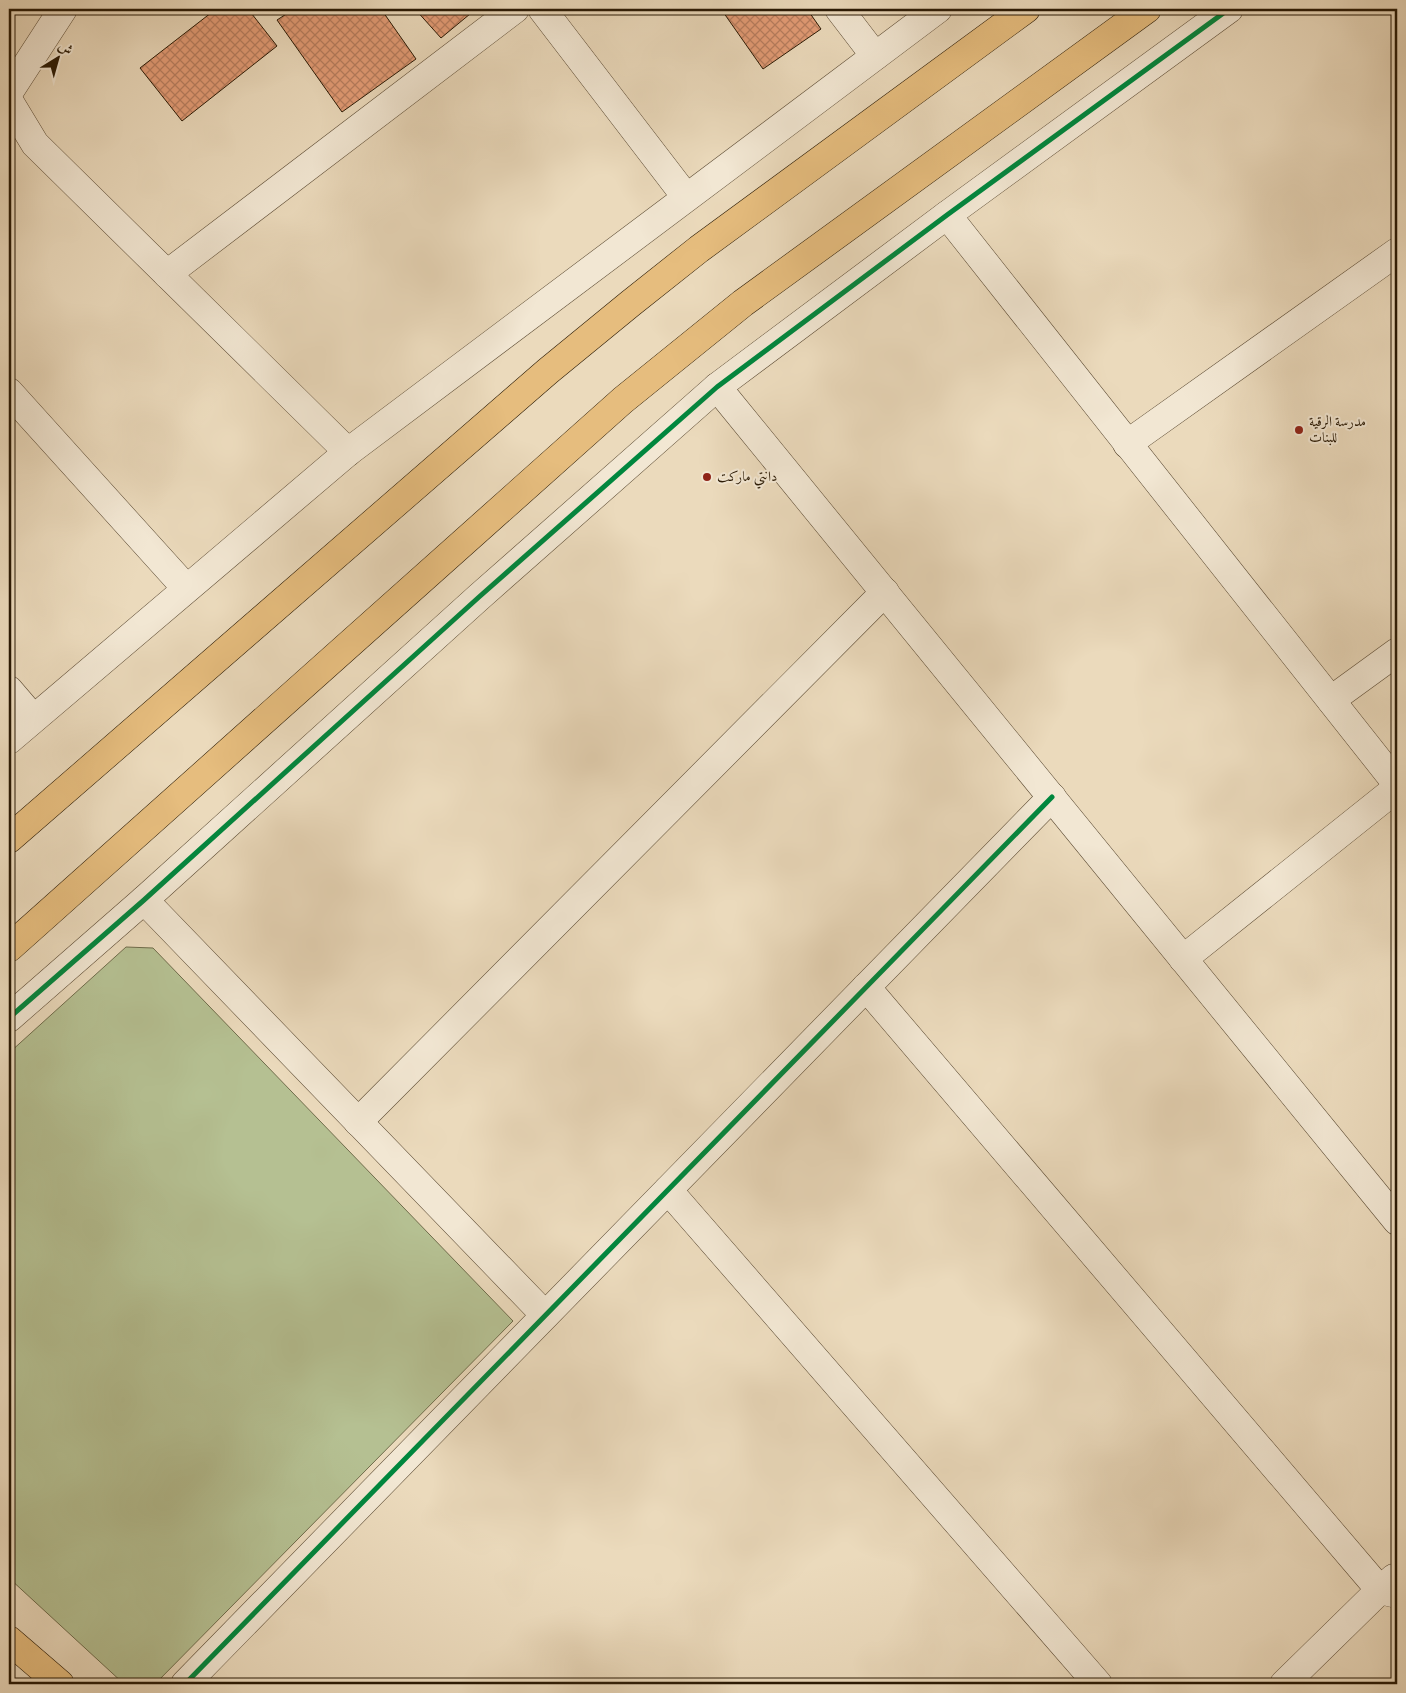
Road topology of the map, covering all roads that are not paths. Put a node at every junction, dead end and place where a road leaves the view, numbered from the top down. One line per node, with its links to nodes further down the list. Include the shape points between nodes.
1 (63, 9): 10 (street)
2 (515, 9): 15 (street)
3 (542, 9): 12 (street)
4 (839, 9): 9 (street)
5 (938, 9): 9 (street)
6 (1026, 9): 29 (main road, via 699,249 631,303)
7 (1147, 9): 31 (main road, via 743,303 681,352)
8 (1229, 9): 13 (street)
9 (875, 56): 12 (street)
10 (9, 92)
11 (9, 101): 15 (street, via 35,144)
12 (686, 198): 19 (street)
13 (948, 215): 16 (street); 18 (street)
14 (1397, 252): 18 (street)
15 (167, 274): 19 (street)
16 (718, 387): 21 (street); 30 (street)
17 (9, 392): 20 (street)
18 (1127, 444): 24 (street)
19 (348, 452): 20 (street)
20 (186, 588): 25 (street)
21 (885, 592): 28 (street); 35 (street)
22 (1397, 652): 24 (street)
23 (9, 690): 25 (street)
24 (1331, 700): 27 (street)
25 (33, 718): 26 (street)
26 (9, 740)
27 (1396, 781): 32 (street)
28 (1052, 798): 32 (street); 33 (street)
29 (9, 839)
30 (144, 900): 34 (street); 35 (street)
31 (9, 948)
32 (1184, 959): 37 (street)
33 (866, 987): 36 (street); 39 (street)
34 (9, 1018)
35 (358, 1122): 38 (street)
36 (668, 1190): 38 (street); 43 (street)
37 (1397, 1222)
38 (545, 1315): 42 (street)
39 (1391, 1587): 44 (street)
40 (9, 1640): 41 (main road)
41 (60, 1684)
42 (185, 1684)
43 (1098, 1684)
44 (1284, 1684)

